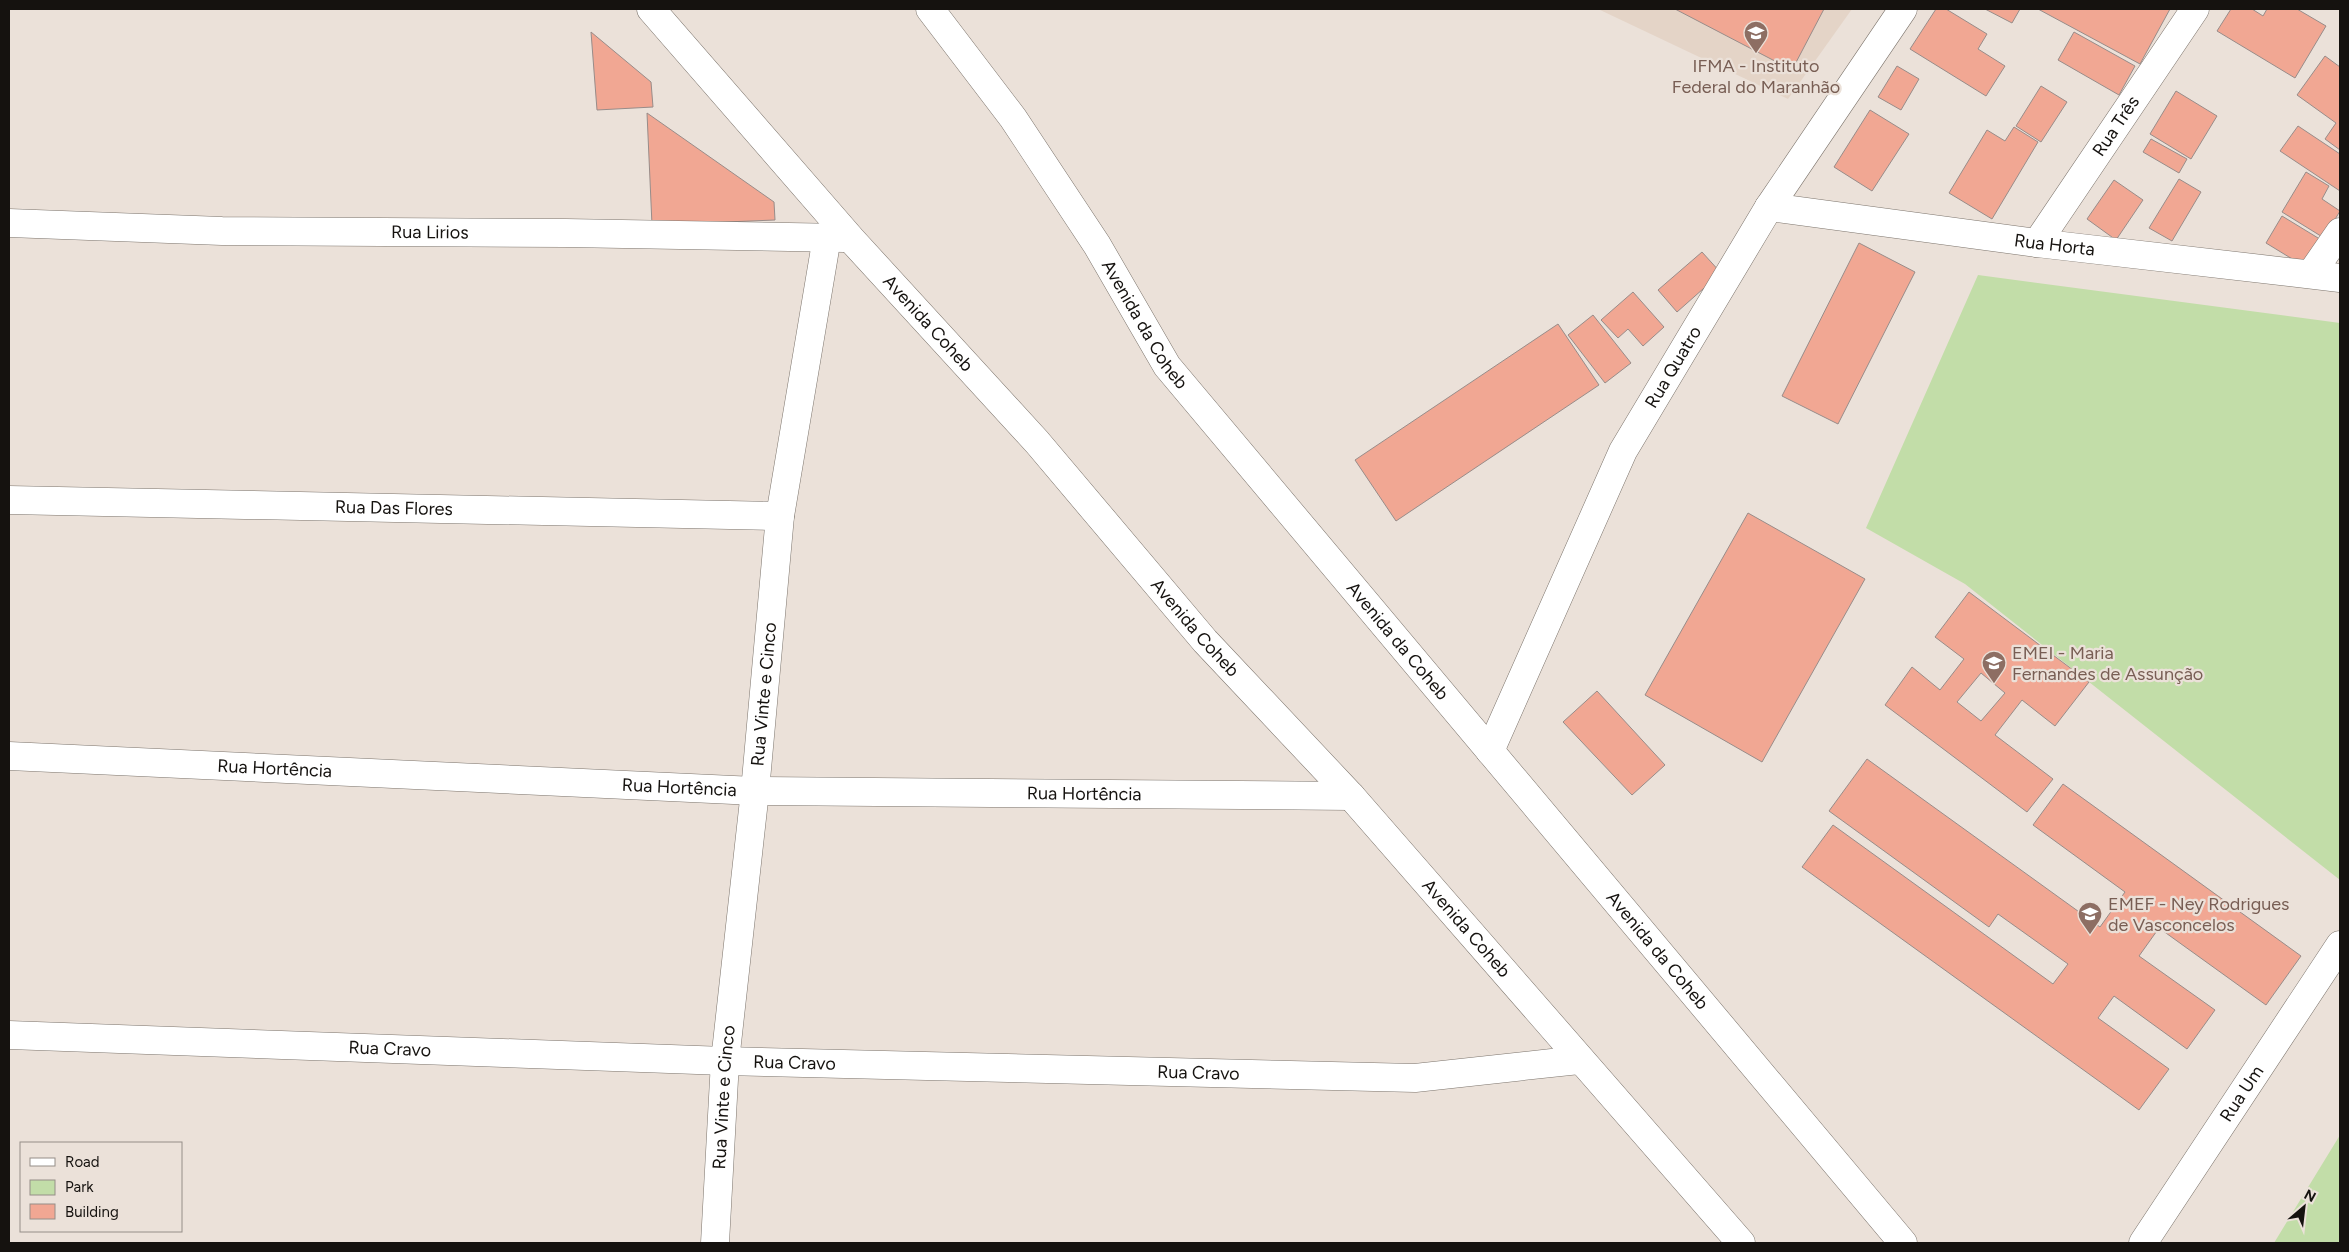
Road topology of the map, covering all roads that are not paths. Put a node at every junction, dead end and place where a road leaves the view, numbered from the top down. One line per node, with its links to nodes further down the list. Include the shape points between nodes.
1 (651, 9): 8 (street, Avenida Coheb)
2 (930, 9): 14 (street, Avenida da Coheb, via 1013,118 1096,245 1167,366)
3 (1903, 9): 5 (street, Rua Quatro)
4 (2194, 9): 9 (street, Rua Três)
5 (1769, 208): 9 (street, Rua Horta); 14 (street, Rua Quatro, via 1623,451)
6 (9, 223): 8 (street, Rua Lirios, via 222,231)
7 (2340, 232): 10 (street)
8 (839, 238): 13 (street, Rua Vinte e Cinco); 17 (street, Avenida Coheb, via 1037,442 1205,641)
9 (2037, 243): 10 (street, Rua Horta)
10 (2311, 274): 11 (street, Rua Horta)
11 (2340, 278)
12 (9, 500): 13 (street, Rua Das Flores)
13 (780, 516): 16 (street, Rua Vinte e Cinco)
14 (1490, 751): 25 (street, Avenida da Coheb)
15 (9, 756): 16 (street, Rua Hortência)
16 (755, 791): 17 (street, Rua Hortência); 22 (street, Rua Vinte e Cinco)
17 (1350, 796): 21 (street, Avenida Coheb)
18 (2340, 945): 19 (street, Rua Um)
19 (2331, 976): 26 (street, Rua Um)
20 (9, 1035): 22 (street, Rua Cravo)
21 (1579, 1060): 22 (street, Rua Cravo, via 1415,1078); 24 (street, Avenida Coheb)
22 (725, 1061): 23 (street, Rua Vinte e Cinco)
23 (715, 1243)
24 (1741, 1243)
25 (1904, 1243)
26 (2143, 1243)

